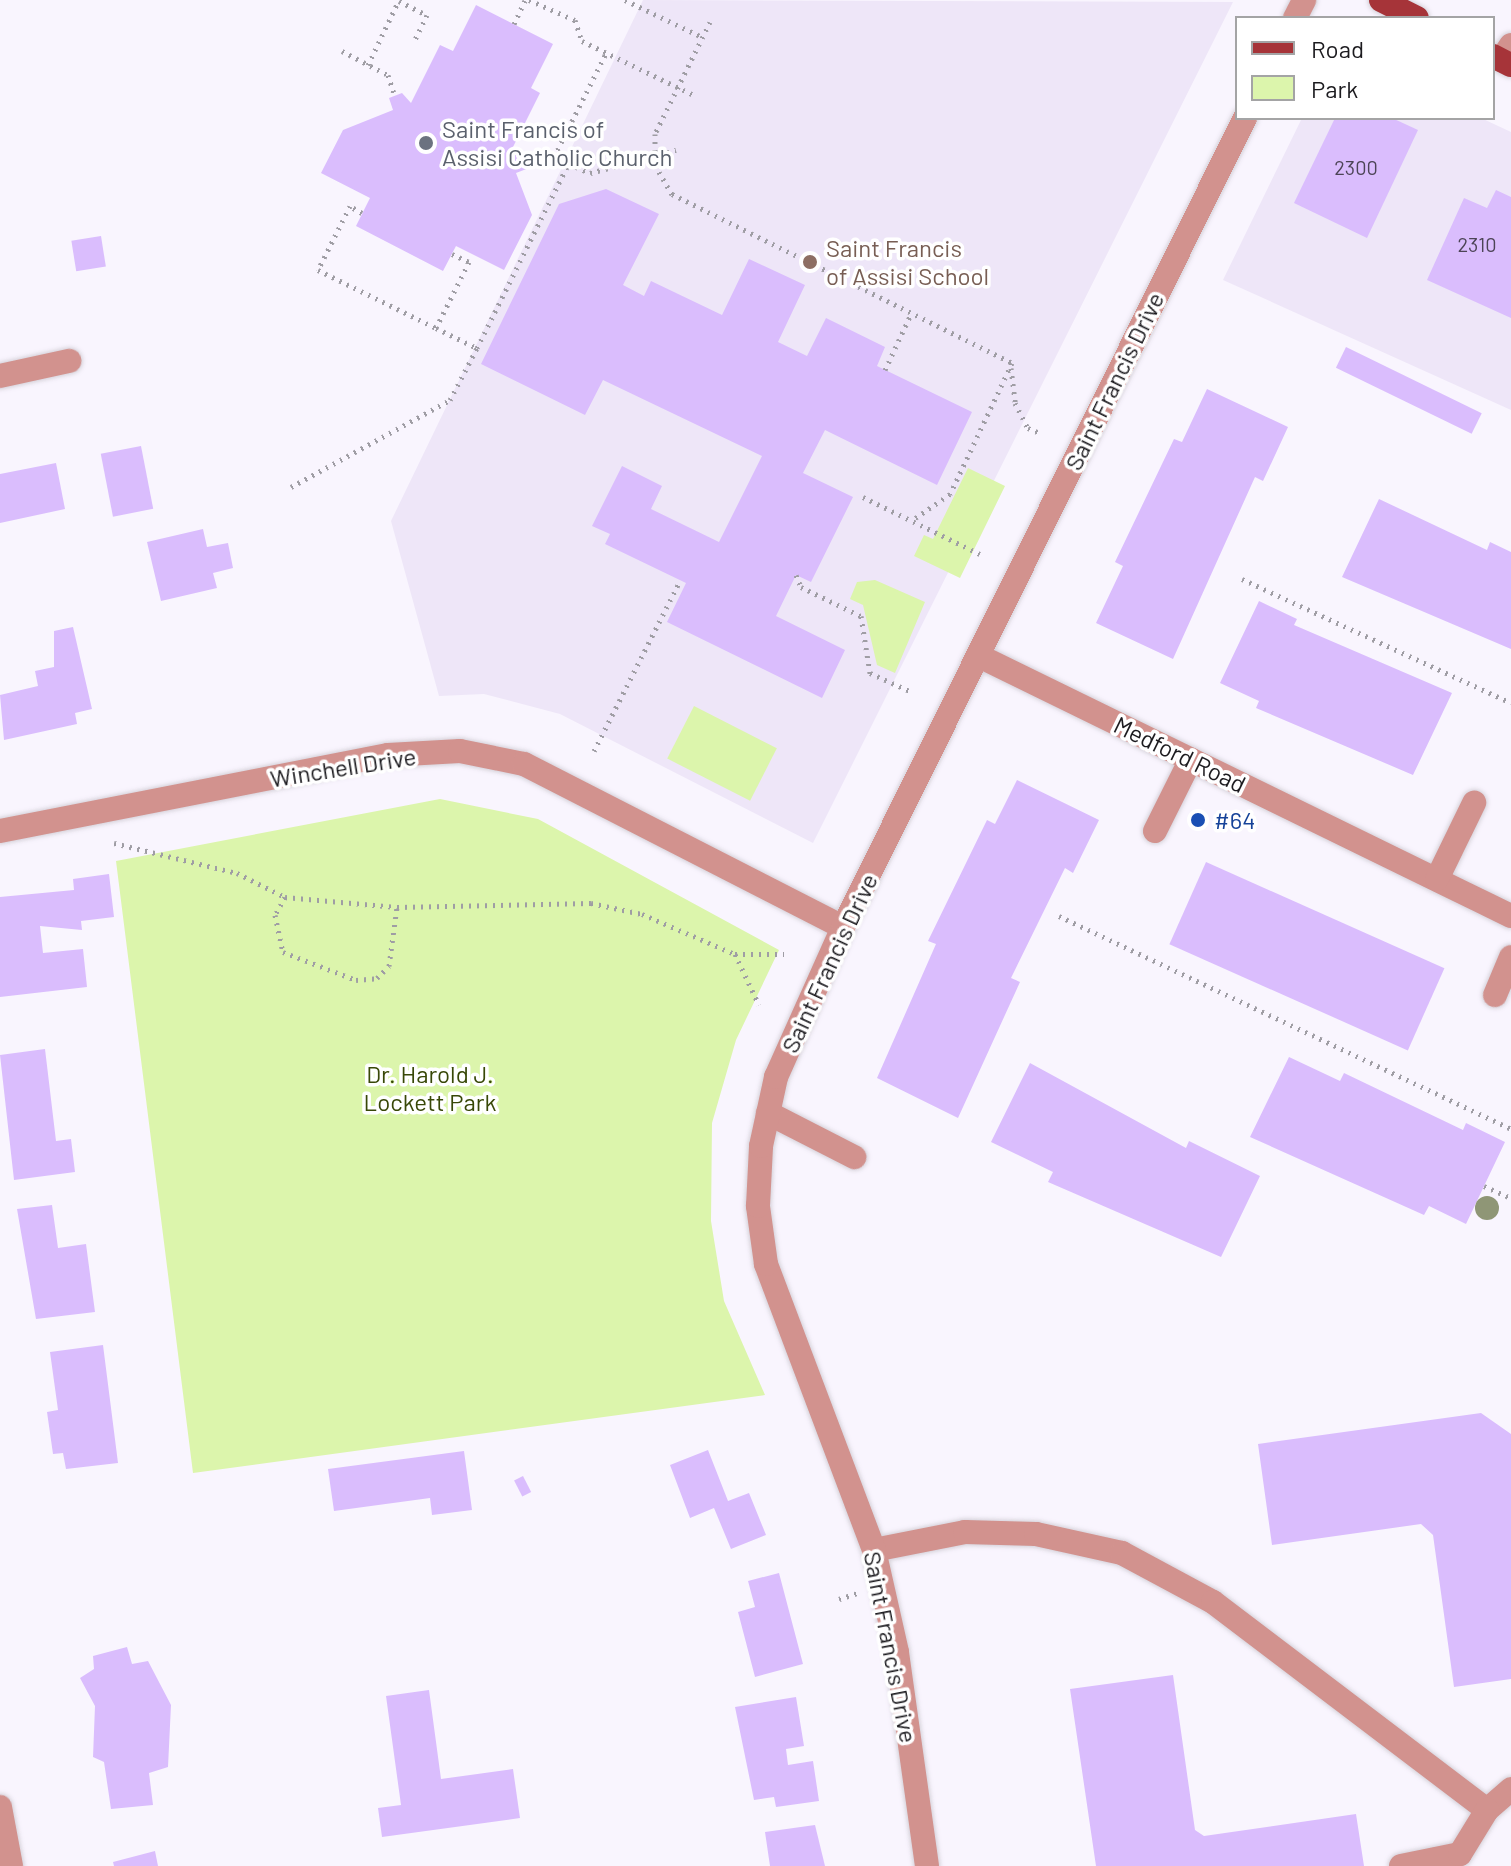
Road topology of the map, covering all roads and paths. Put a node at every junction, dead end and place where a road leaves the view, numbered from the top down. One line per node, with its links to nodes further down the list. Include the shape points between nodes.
1 (527, 0): 7 (path); 11 (path, via 575,20 582,41)
2 (625, 0): 8 (path)
3 (1381, 0): 5 (main road)
4 (399, 1): 9 (path, via 427,15); 12 (path)
5 (1413, 16)
6 (710, 22): 8 (path)
7 (514, 24)
8 (702, 37): 13 (path)
9 (415, 40)
10 (342, 51): 12 (path)
11 (606, 53): 13 (path); 19 (path)
12 (368, 65): 14 (path, via 388,75)
13 (677, 87): 15 (path); 18 (path, via 655,134)
14 (395, 96)
15 (696, 96)
16 (1244, 120): 39 (street, Saint Francis Drive)
17 (676, 150): 18 (path)
18 (654, 155): 21 (path, via 590,173); 24 (path, via 665,184 683,203)
19 (554, 157): 20 (path); 21 (path)
20 (527, 161)
21 (569, 163): 26 (path)
22 (362, 213): 25 (path, via 350,206 318,270)
23 (452, 254): 25 (path, via 469,262)
24 (911, 314): 28 (path); 29 (path)
25 (436, 328): 26 (path)
26 (477, 348): 32 (path, via 450,400)
27 (69, 361): 30 (street)
28 (1012, 363): 31 (path, via 1015,403); 34 (path, via 950,494)
29 (885, 370)
30 (0, 376)
31 (1040, 433)
32 (291, 487)
33 (863, 497): 34 (path)
34 (911, 521): 35 (path)
35 (980, 554)
36 (796, 575): 40 (path, via 801,587 861,616 870,673)
37 (1242, 579): 41 (path)
38 (680, 581): 42 (path)
39 (979, 656): 43 (street, Medford Road); 53 (street, Saint Francis Drive)
40 (912, 692)
41 (1511, 703)
42 (594, 751)
43 (1191, 759): 46 (street); 48 (street, Medford Road)
44 (1474, 803): 48 (street)
45 (0, 831): 53 (street, Winchell Drive, via 388,755 460,751 524,764)
46 (1155, 831)
47 (114, 843): 49 (path, via 237,873)
48 (1437, 879): 52 (street, Medford Road)
49 (285, 897): 50 (path); 50 (path, via 275,915 283,952 356,980 377,978 389,966)
50 (397, 907): 54 (path, via 591,903 642,914)
51 (1059, 916): 60 (path)
52 (1511, 916)
53 (843, 927): 59 (street, Saint Francis Drive, via 789,1044)
54 (735, 954): 55 (path); 58 (path)
55 (784, 954)
56 (1511, 957): 57 (street)
57 (1495, 995)
58 (759, 1005)
59 (768, 1113): 61 (street); 64 (street, Saint Francis Drive, via 758,1206 773,1293)
60 (1511, 1129)
61 (854, 1157)
62 (1484, 1186): 63 (path)
63 (1511, 1198)
64 (874, 1550): 69 (street, via 965,1532 1036,1534 1122,1553 1213,1602); 71 (street, Saint Francis Drive, via 897,1652)
65 (859, 1592): 66 (path)
66 (839, 1599)
67 (1511, 1789): 69 (street)
68 (0, 1807): 70 (street)
69 (1487, 1810): 72 (street, via 1460,1854)
70 (11, 1866)
71 (927, 1866)
72 (1401, 1866)

